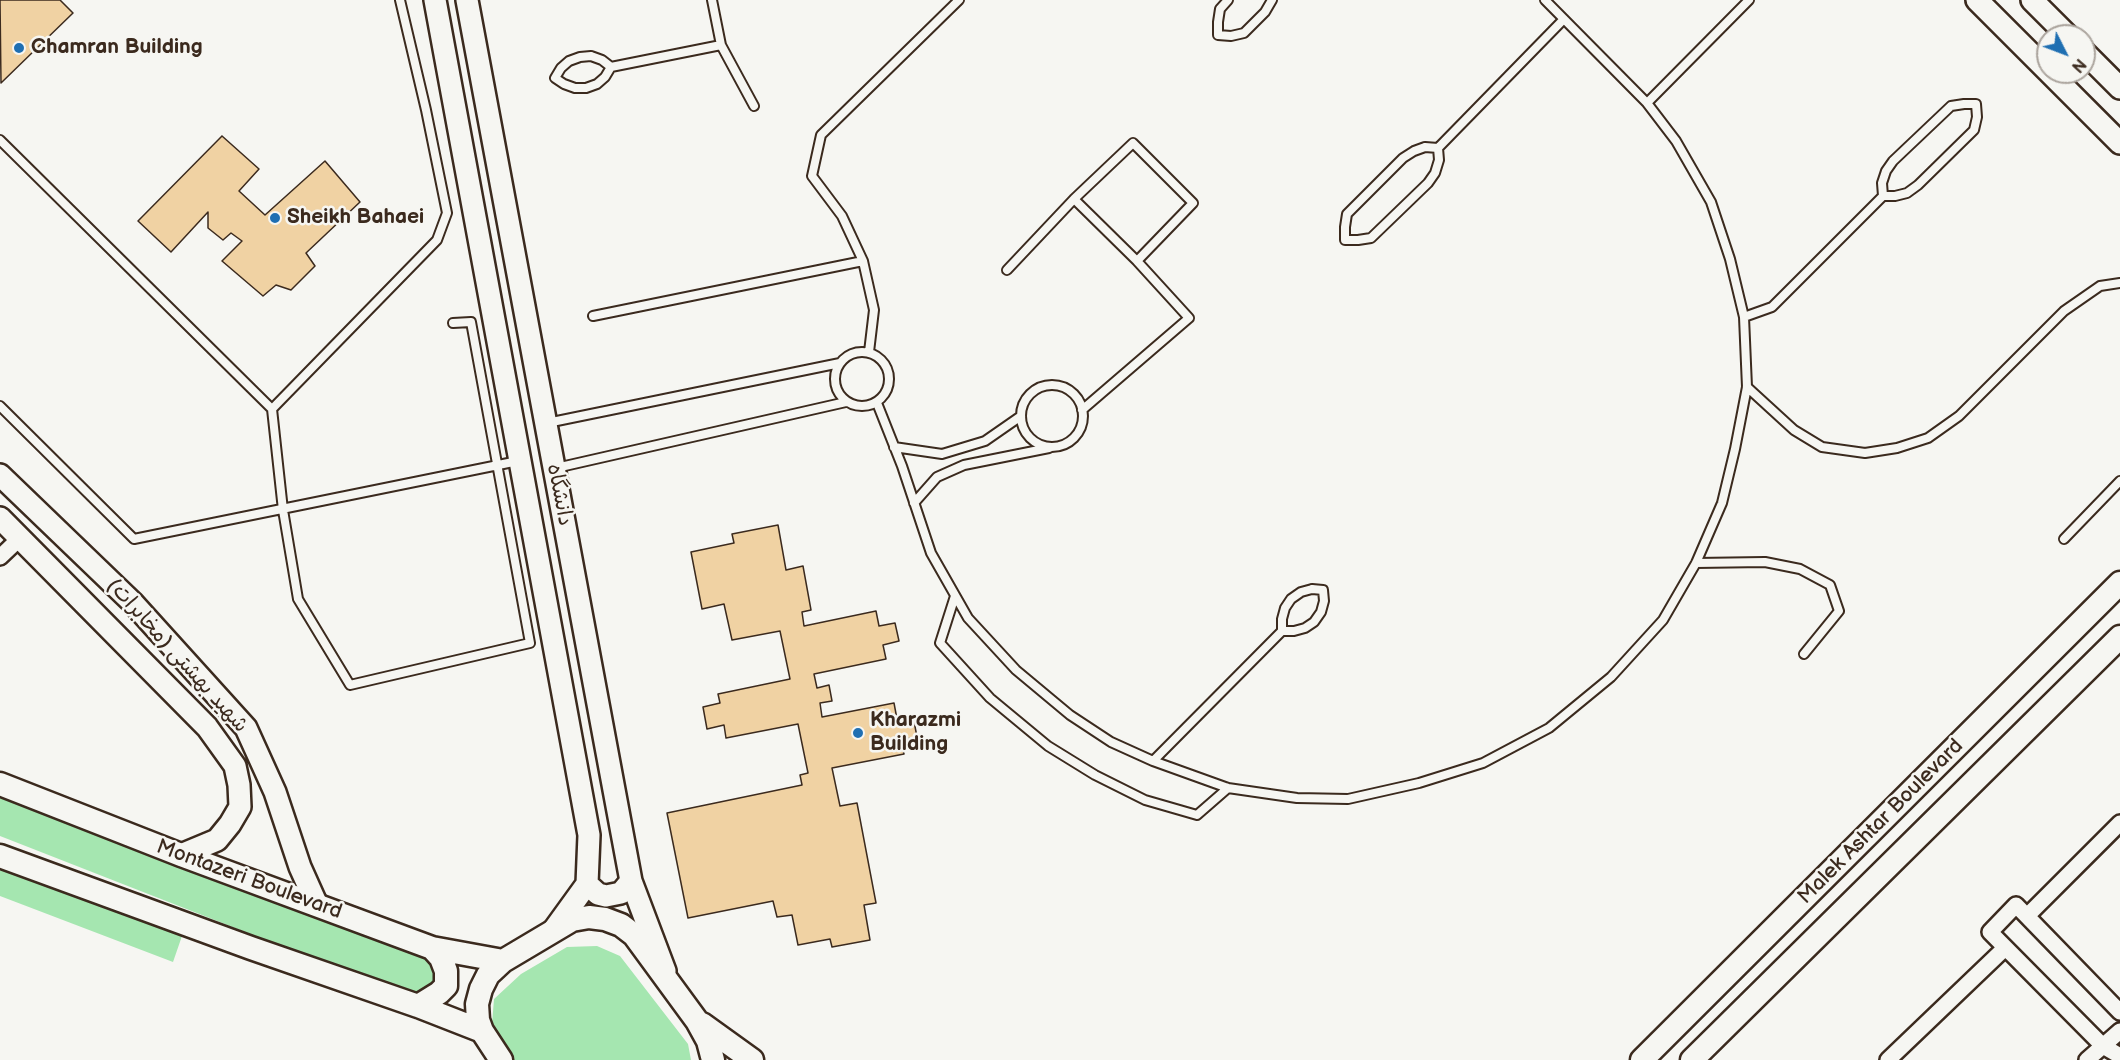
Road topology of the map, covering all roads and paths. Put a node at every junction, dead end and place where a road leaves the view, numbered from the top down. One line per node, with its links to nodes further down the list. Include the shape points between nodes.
1 (400, 0): 40 (lane, via 447,213 437,240)
2 (435, 0): 46 (main road, دانشگاه)
3 (467, 0): 43 (main road, دانشگاه)
4 (712, 0): 14 (lane)
5 (959, 0): 27 (lane, via 821,135 812,176 843,216)
6 (1228, 0): 7 (lane, via 1220,9 1218,35 1244,33)
7 (1272, 0)
8 (1545, 0): 12 (lane)
9 (1749, 0): 20 (lane)
10 (1977, 0): 15 (main road)
11 (2032, 0): 13 (main road)
12 (1564, 19): 20 (lane); 24 (lane)
13 (2056, 24)
14 (721, 45): 17 (lane); 21 (lane)
15 (2036, 58)
16 (2096, 64): 19 (main road)
17 (611, 67): 17 (lane, via 591,56 580,57 569,61 555,78 574,88 586,88 597,84)
18 (2062, 84): 23 (main road)
19 (2120, 88)
20 (1647, 103): 32 (lane, via 1676,141 1711,202)
21 (754, 106)
22 (0, 140): 40 (lane)
23 (2120, 143)
24 (1438, 148): 24 (lane, via 1425,147 1403,158 1347,214 1345,240 1371,238 1428,183 1436,172)
25 (1883, 196): 25 (lane, via 1907,193 1974,130 1976,104 1951,106 1893,161 1882,183); 32 (lane, via 1772,307)
26 (1074, 199): 28 (lane); 28 (lane, via 1132,143 1193,203); 29 (lane)
27 (863, 261): 31 (lane); 34 (lane, via 874,310)
28 (1137, 261): 41 (lane, via 1189,318)
29 (1007, 270)
30 (2120, 283): 36 (lane, via 2100,286 2064,311 1959,416 1928,438 1897,448 1866,453 1822,447 1794,430)
31 (593, 316)
32 (1744, 317): 36 (lane)
33 (453, 323): 47 (lane, via 471,322)
34 (869, 352): 35 (lane, via 858,352); 38 (lane, via 886,364 890,374 885,395)
35 (840, 363): 37 (lane, via 835,384); 43 (lane)
36 (1747, 387): 57 (lane, via 1722,503)
37 (846, 402): 38 (lane, via 856,406); 48 (lane)
38 (877, 403): 44 (lane)
39 (0, 406): 52 (lane, via 134,539)
40 (272, 409): 52 (lane)
41 (1082, 410): 42 (lane, via 1073,393 1054,385 1044,386 1027,397); 45 (lane, via 1079,430 1073,438)
42 (1021, 416): 44 (lane, via 985,441 942,454); 45 (lane, via 1027,435 1035,442)
43 (546, 423): 48 (main road, دانشگاه)
44 (894, 447): 51 (lane)
45 (1054, 447): 51 (lane, via 964,465 937,477)
46 (520, 461): 47 (lane); 70 (main road, دانشگاه, via 589,835)
47 (498, 465): 52 (lane); 52 (lane, via 530,643 350,685 298,599)
48 (554, 468): 69 (main road, دانشگاه)
49 (0, 475): 71 (main road, شهید بهشتی (مخابرات), via 132,602 246,728 275,792)
50 (2120, 481): 55 (lane)
51 (914, 503): 59 (lane, via 931,553)
52 (283, 510)
53 (0, 518): 54 (main road, شهید بهشتی (مخابرات))
54 (20, 538): 56 (street); 67 (main road, شهید بهشتی (مخابرات), via 207,727 234,766 240,807 230,824 217,840)
55 (2064, 538)
56 (0, 557)
57 (1696, 563): 62 (lane, via 1765,562 1800,569 1830,585 1839,611); 65 (lane, via 1663,620 1611,677 1549,728 1484,763 1348,799 1297,798)
58 (2120, 583): 88 (main road, Malek Ashtar Boulevard)
59 (955, 596): 63 (lane, via 968,618 1016,670 1078,721); 65 (lane, via 940,644 990,698 1048,746 1145,800 1197,815)
60 (1282, 631): 60 (lane, via 1294,632 1314,621 1321,612 1323,590 1301,592 1291,599 1281,619); 63 (lane)
61 (2120, 637): 89 (main road, Malek Ashtar Boulevard)
62 (1804, 654)
63 (1153, 761): 65 (lane)
64 (0, 784): 67 (main road, Montazeri Boulevard)
65 (1228, 788)
66 (2120, 823): 72 (street)
67 (181, 855): 71 (main road, Montazeri Boulevard)
68 (0, 856): 78 (main road)
69 (631, 881): 70 (main road, via 621,892 606,896); 77 (main road, دانشگاه)
70 (587, 884): 73 (main road)
71 (317, 905): 74 (main road, Montazeri Boulevard)
72 (2027, 916): 75 (street, via 2016,905 1990,932); 79 (street)
73 (553, 931): 76 (main road); 77 (main road, via 572,920 589,917 621,925 634,935)
74 (432, 948): 76 (main road, Montazeri Boulevard); 78 (main road, via 446,971 446,986)
75 (2005, 948): 83 (street); 90 (street)
76 (503, 961): 81 (main road, via 488,975 481,989 477,1004)
77 (671, 985): 80 (main road)
78 (418, 1006): 81 (main road)
79 (2120, 1012)
80 (697, 1021): 86 (main road, via 708,1041); 87 (main road)
81 (482, 1031): 85 (main road)
82 (2120, 1031): 83 (street)
83 (2103, 1046): 84 (street); 91 (street)
84 (2120, 1056)
85 (501, 1060)
86 (712, 1060)
87 (752, 1060)
88 (1642, 1060)
89 (1692, 1060)
90 (1888, 1060)
91 (2087, 1060)

